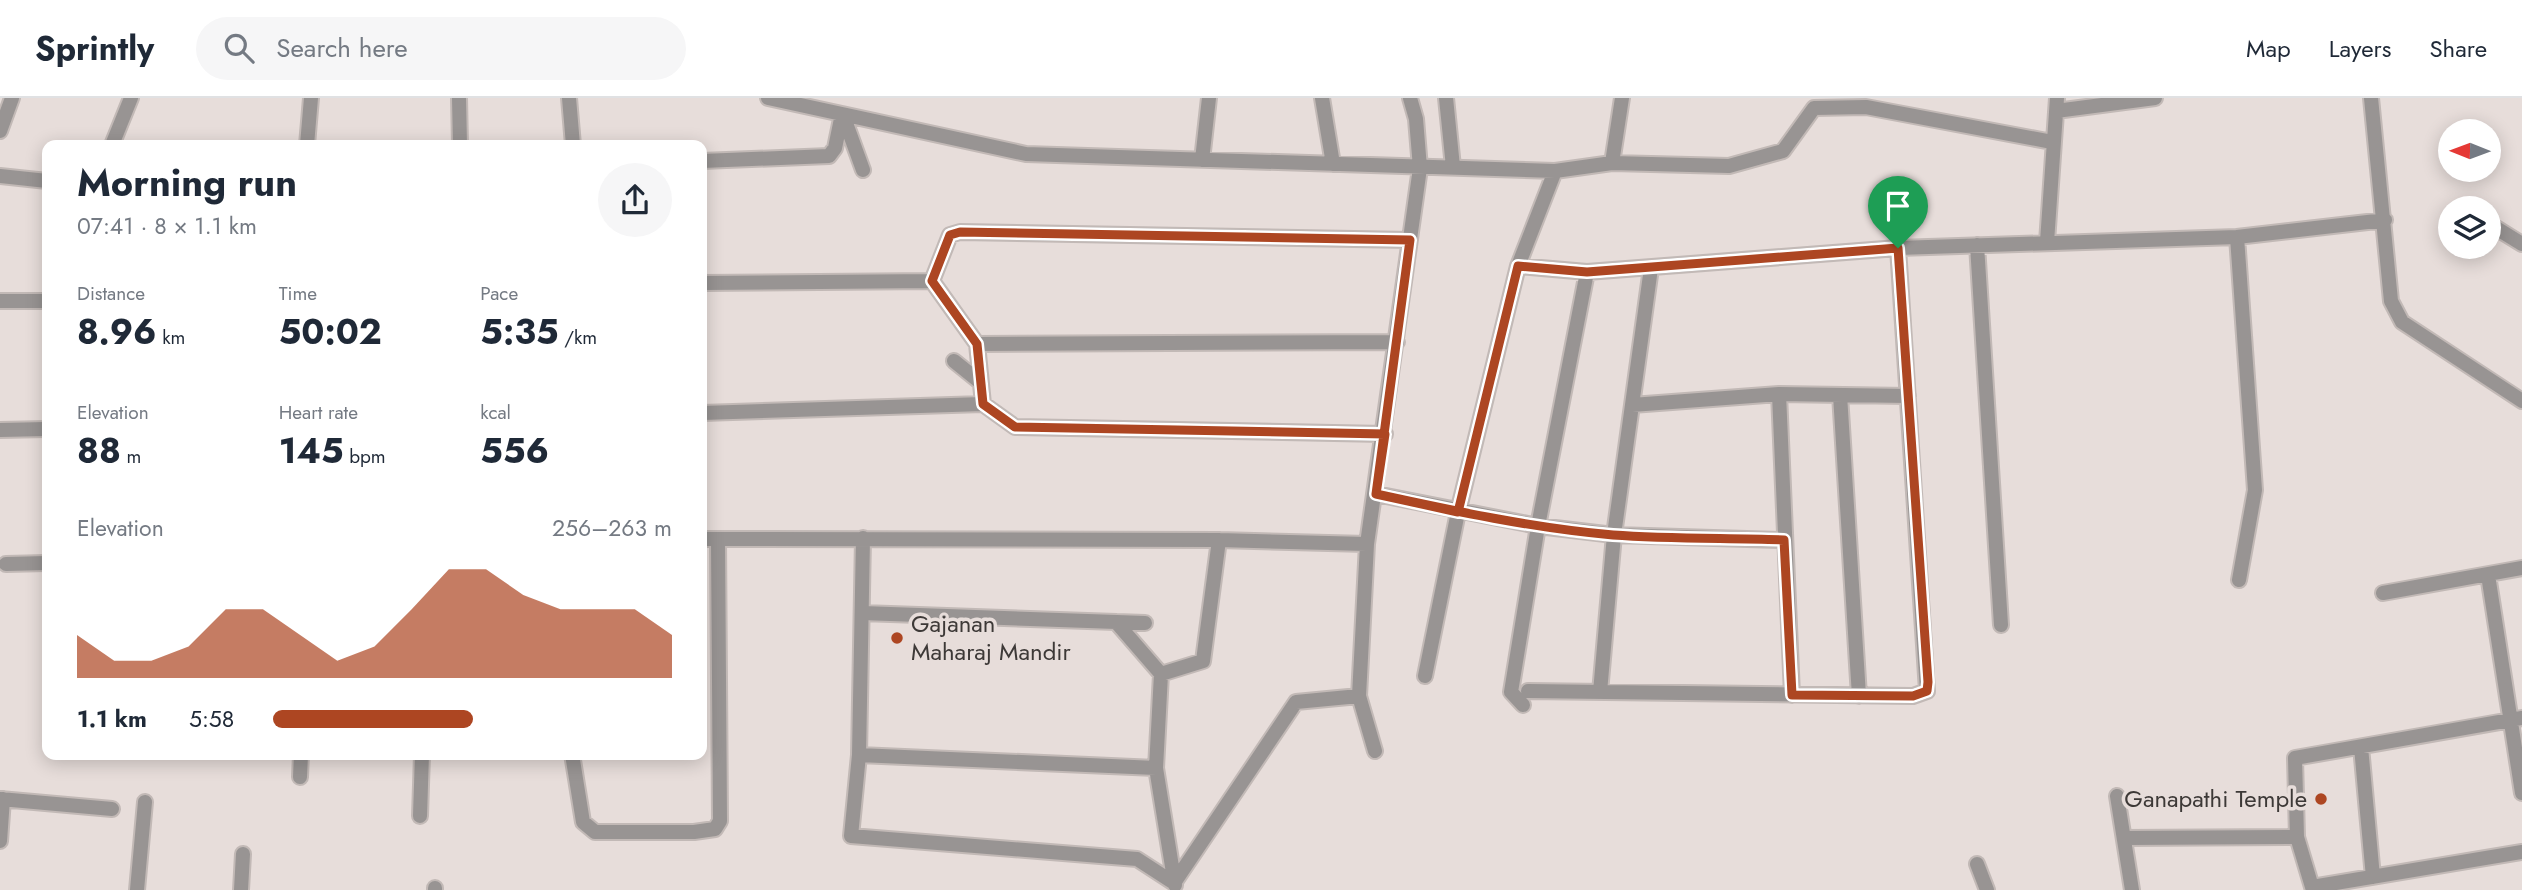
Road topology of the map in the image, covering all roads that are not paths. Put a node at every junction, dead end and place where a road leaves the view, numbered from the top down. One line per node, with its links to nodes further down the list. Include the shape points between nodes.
1 (12, 98): 17 (street)
2 (131, 98): 18 (street)
3 (311, 98): 19 (street)
4 (459, 98): 20 (street)
5 (569, 98): 21 (street)
6 (768, 98): 16 (street)
7 (1209, 98): 24 (street)
8 (1322, 98): 26 (street)
9 (1410, 98): 28 (street)
10 (1446, 98): 27 (street)
11 (1622, 98): 25 (street)
12 (2155, 98): 15 (street)
13 (2371, 98): 33 (street)
14 (1866, 102): 22 (street); 25 (street, via 1814,108 1783,151 1729,166)
15 (2056, 104): 22 (street)
16 (842, 114): 23 (street, via 835,148 828,156); 24 (street, via 1026,154); 29 (street)
17 (0, 131)
18 (114, 140)
19 (307, 140)
20 (460, 140)
21 (573, 140)
22 (2052, 142): 37 (street)
23 (707, 160)
24 (1202, 160): 26 (street)
25 (1612, 163): 30 (street)
26 (1333, 164): 28 (street)
27 (1453, 167): 28 (street); 30 (street)
28 (1420, 168): 36 (street)
29 (863, 170)
30 (1555, 171): 41 (street)
31 (0, 176): 32 (street)
32 (42, 180)
33 (2385, 220): 35 (street); 55 (street, via 2391,302 2402,322)
34 (2501, 231): 38 (street)
35 (2237, 237): 37 (street); 76 (street, via 2255,490)
36 (1410, 240): 44 (street, via 960,232 945,243); 48 (street)
37 (2047, 242): 39 (street)
38 (2522, 244)
39 (1977, 245): 40 (street); 81 (street)
40 (1898, 248): 42 (street); 54 (street)
41 (1518, 266): 43 (street); 63 (street)
42 (1651, 268): 43 (street); 57 (street)
43 (1587, 272): 64 (street)
44 (932, 281): 45 (street); 49 (street)
45 (707, 283)
46 (0, 301): 47 (street)
47 (42, 301)
48 (1397, 342): 49 (street); 61 (street)
49 (977, 344): 51 (street)
50 (954, 361): 51 (street)
51 (981, 382): 56 (street)
52 (1779, 394): 53 (street); 57 (street); 70 (street)
53 (1840, 395): 54 (street); 87 (street)
54 (1908, 396): 87 (street, via 1927,691 1913,696)
55 (2522, 401)
56 (983, 404): 58 (street); 61 (street, via 1015,427)
57 (1632, 405): 65 (street)
58 (707, 413)
59 (42, 429): 60 (street)
60 (0, 430)
61 (1385, 434): 62 (street)
62 (1376, 494): 63 (street); 71 (street)
63 (1458, 512): 64 (street); 83 (street)
64 (1538, 526): 65 (street); 84 (street, via 1511,692 1526,698)
65 (1614, 535): 70 (street); 84 (street)
66 (863, 538): 68 (street); 69 (street); 78 (street)
67 (707, 539): 68 (street)
68 (718, 539): 94 (street, via 721,768 720,821 715,829 588,829)
69 (1219, 540): 71 (street); 82 (street, via 1203,661)
70 (1784, 540): 85 (street)
71 (1367, 544): 86 (street)
72 (6, 564): 73 (street)
73 (42, 564)
74 (2522, 568): 75 (street)
75 (2488, 575): 77 (street); 88 (street)
76 (2239, 580)
77 (2383, 593)
78 (862, 613): 79 (street); 91 (street)
79 (1116, 622): 80 (street); 82 (street)
80 (1145, 623)
81 (2001, 625)
82 (1161, 674): 95 (street)
83 (1425, 676)
84 (1600, 692): 85 (street)
85 (1792, 695): 87 (street)
86 (1359, 696): 90 (street); 110 (street, via 1296,702)
87 (1859, 696)
88 (2515, 719): 89 (street); 97 (street)
89 (2361, 747): 103 (street, via 2295,758); 109 (street)
90 (1375, 751)
91 (859, 755): 95 (street); 110 (street, via 851,836 1137,859)
92 (301, 760): 96 (street)
93 (422, 760): 102 (street)
94 (573, 760)
95 (1156, 768): 110 (street)
96 (300, 777)
97 (2522, 793)
98 (2117, 796): 104 (street)
99 (1, 799): 101 (street); 105 (street)
100 (145, 802): 111 (street)
101 (112, 809)
102 (420, 816)
103 (2297, 837): 104 (street); 109 (street, via 2312,887)
104 (2124, 838): 114 (street)
105 (0, 842)
106 (2522, 852): 109 (street)
107 (243, 853): 112 (street)
108 (1977, 864): 113 (street)
109 (2373, 877)
110 (1175, 886)
111 (137, 890)
112 (241, 890)
113 (1987, 890)
114 (2132, 890)

